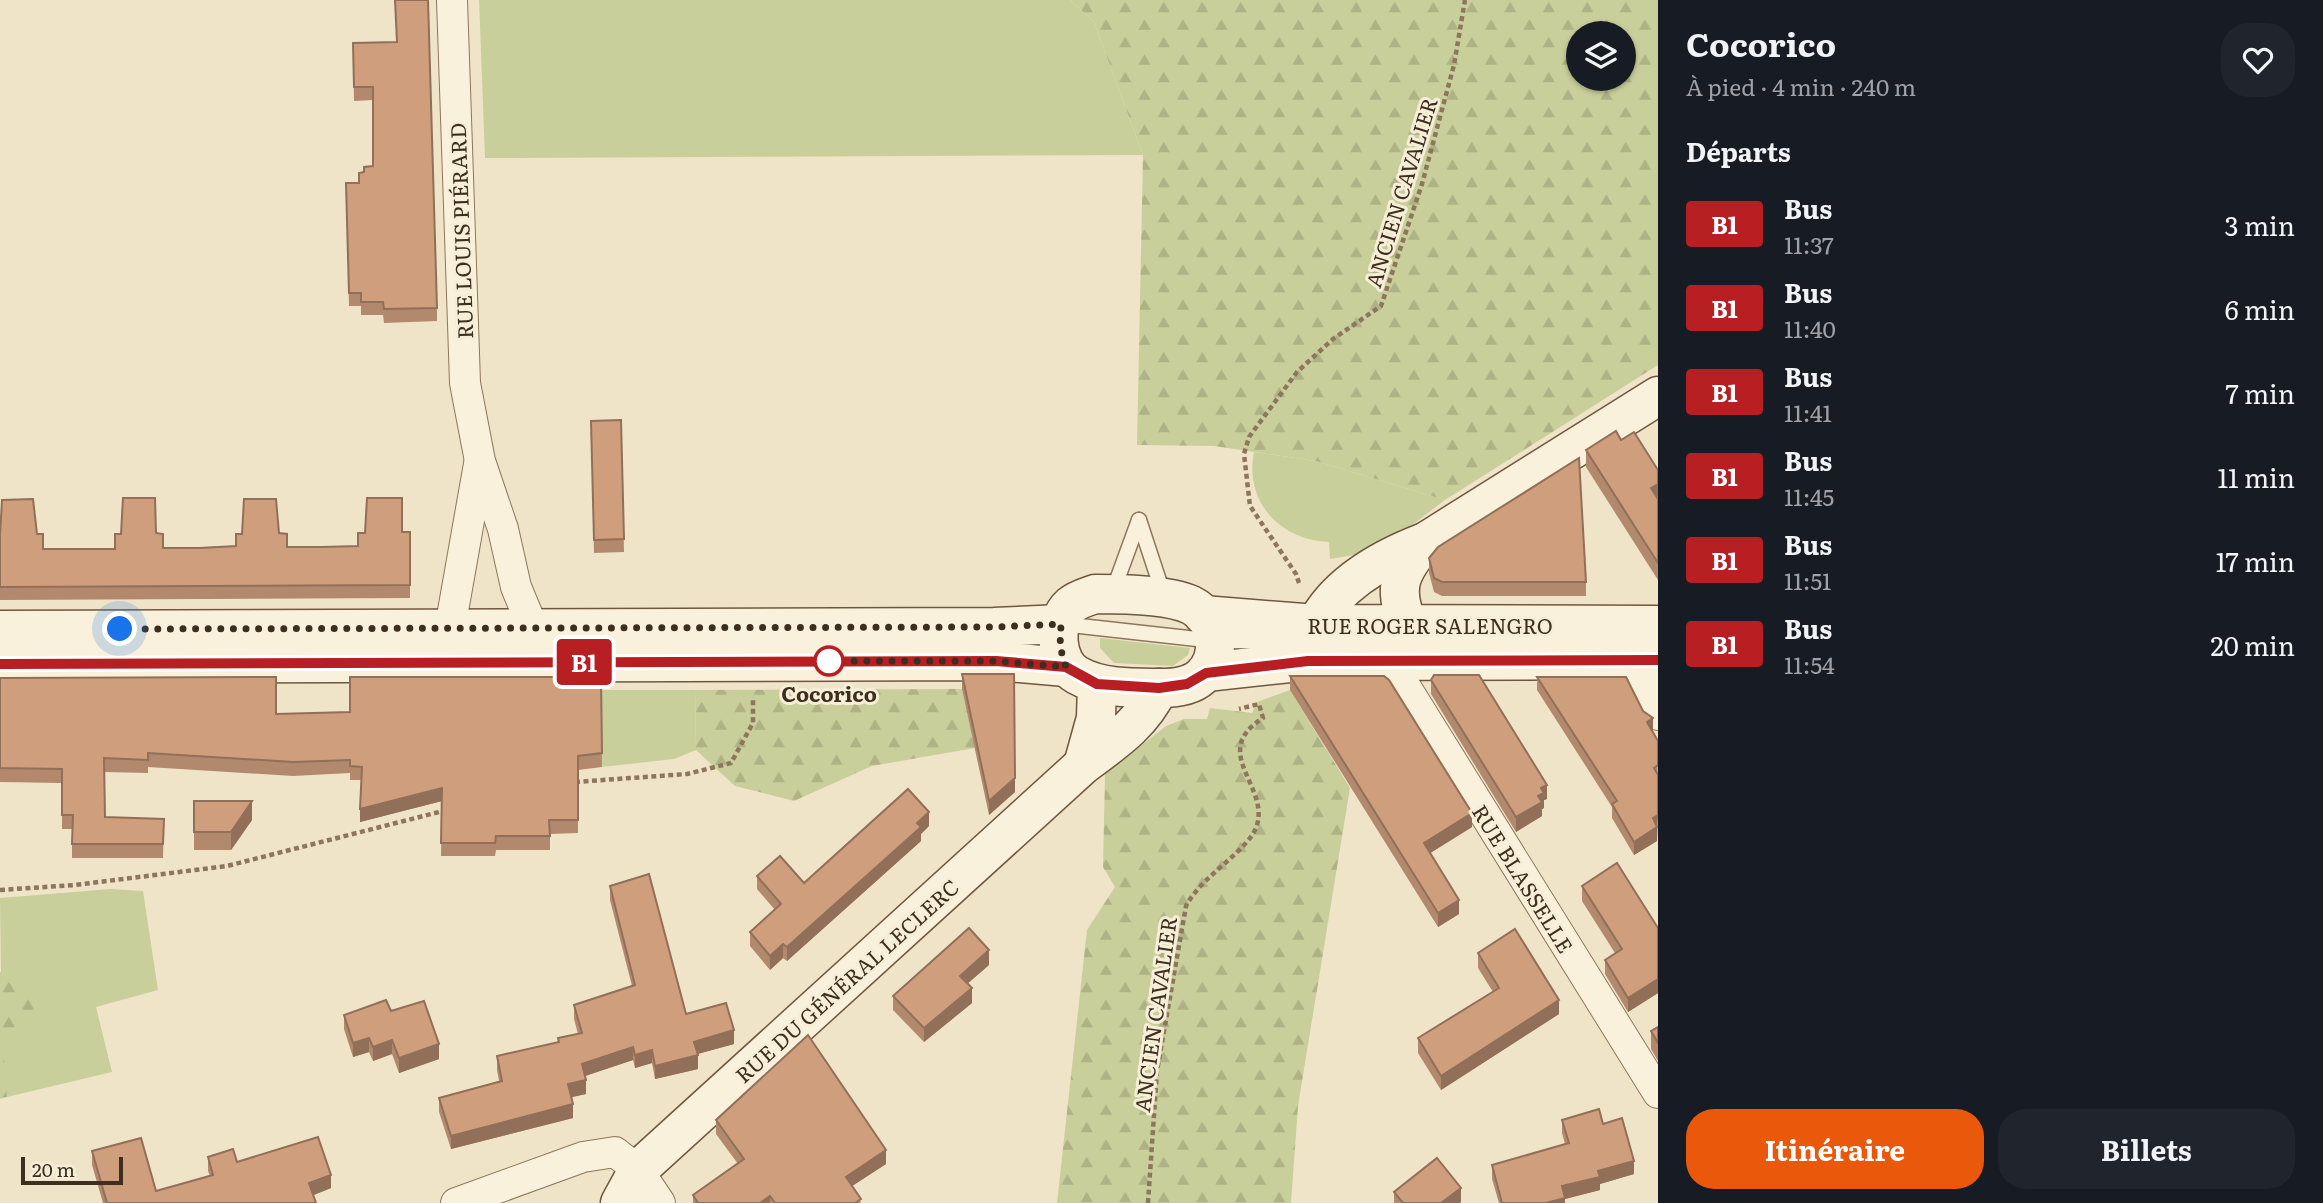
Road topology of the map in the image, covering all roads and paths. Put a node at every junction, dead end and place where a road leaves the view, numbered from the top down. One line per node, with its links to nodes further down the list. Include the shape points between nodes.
1 (452, 0): 4 (street, RUE LOUIS PIÉRARD, via 465,383)
2 (1465, 0): 6 (path, ANCIEN CAVALIER, via 1454,65 1422,184 1381,306 1332,339 1297,372 1249,437 1244,454 1250,506)
3 (1658, 396): 5 (main road)
4 (480, 460): 13 (street, RUE LOUIS PIÉRARD); 14 (street, RUE LOUIS PIÉRARD, via 516,587)
5 (1424, 542): 10 (main road, via 1403,568 1400,607); 16 (main road, via 1398,552 1345,587 1324,609)
6 (1296, 574)
7 (1112, 594): 8 (main road); 8 (lane, via 1139,520); 9 (main road, via 1083,598 1071,606)
8 (1165, 600): 17 (main road, via 1192,606)
9 (1061, 624): 12 (main road); 17 (lane); 23 (main road, via 1060,647)
10 (1408, 625): 11 (main road, RUE ROGER SALENGRO); 16 (main road, RUE ROGER SALENGRO)
11 (1658, 625)
12 (704, 627): 14 (main road); 18 (lane)
13 (450, 628): 14 (main road); 15 (main road)
14 (533, 628)
15 (0, 630)
16 (1323, 633): 17 (main road, RUE ROGER SALENGRO)
17 (1208, 643): 21 (main road, RUE ROGER SALENGRO, via 1308,661); 24 (main road, via 1187,684)
18 (668, 644)
19 (1651, 660): 21 (main road, RUE ROGER SALENGRO); 26 (street, via 1643,691)
20 (753, 661): 22 (main road); 23 (main road, via 996,661); 28 (path, via 752,723 731,763 687,775)
21 (1393, 661): 31 (street, RUE BLASSELLE)
22 (0, 664)
23 (1082, 676): 24 (main road); 27 (main road, via 1096,718)
24 (1159, 688): 27 (main road, RUE DU GÉNÉRAL LECLERC, via 1149,709 1131,729)
25 (1259, 704): 36 (path, ANCIEN CAVALIER, via 1263,718 1249,727 1240,745 1240,761 1257,805 1258,823 1250,839 1207,877 1186,906 1157,1071)
26 (1658, 715)
27 (1083, 765): 32 (main road, RUE DU GÉNÉRAL LECLERC)
28 (569, 783)
29 (449, 810): 30 (path, via 227,866)
30 (0, 890)
31 (1658, 1093)
32 (638, 1170): 33 (street, via 615,1152 583,1157); 34 (main road, RUE DU GÉNÉRAL LECLERC); 35 (street)
33 (456, 1203)
34 (620, 1203)
35 (660, 1203)
36 (1148, 1203)

